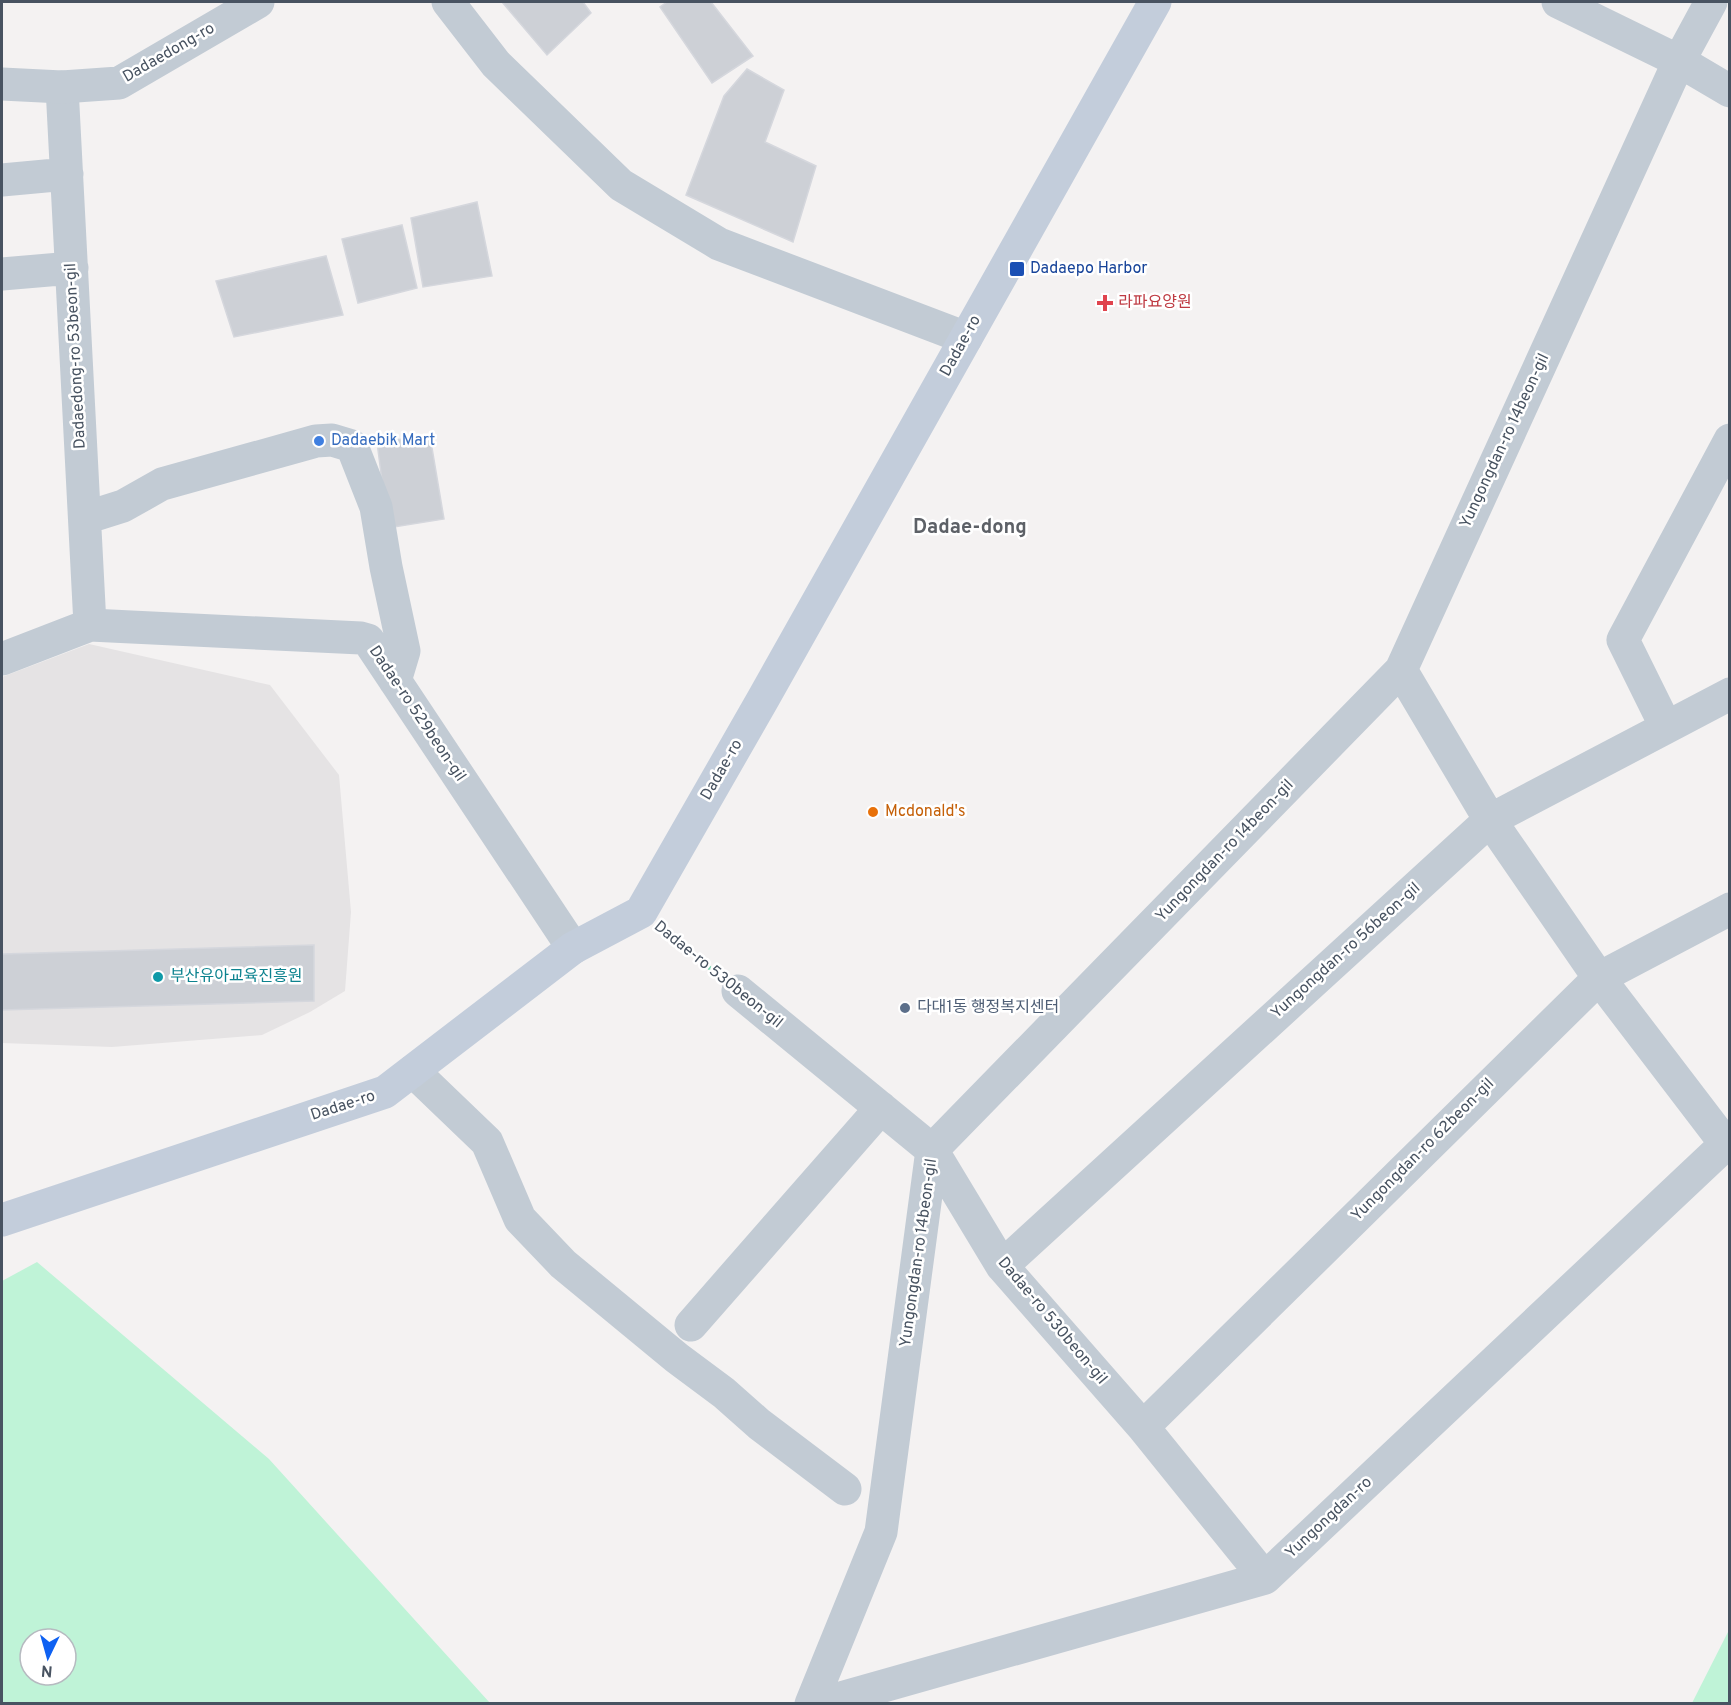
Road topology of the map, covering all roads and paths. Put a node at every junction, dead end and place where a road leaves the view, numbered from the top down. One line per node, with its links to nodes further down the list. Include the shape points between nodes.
1 (258, 2): 8 (street, Dadaedong-ro, via 119,83)
2 (448, 2): 14 (street, via 496,64 621,185 719,244)
3 (1155, 2): 14 (main road, Dadae-ro)
4 (1558, 2): 6 (street)
5 (1711, 2): 6 (street, Yungongdan-ro 14beon-gil)
6 (1679, 61): 9 (street); 19 (street, Yungongdan-ro 14beon-gil)
7 (2, 84): 8 (street, Dadaedong-ro)
8 (62, 87): 10 (street, Dadaedong-ro 53beon-gil)
9 (1730, 91)
10 (67, 174): 11 (street); 12 (street, Dadaedong-ro 53beon-gil)
11 (2, 180)
12 (72, 268): 13 (street); 16 (street, Dadaedong-ro 53beon-gil)
13 (2, 274)
14 (966, 338): 25 (main road, Dadae-ro)
15 (1730, 440): 22 (street, via 1623,640)
16 (85, 518): 17 (street, Dadaedong-ro 53beon-gil); 20 (street, via 123,506 162,484 221,466 316,441 332,440 352,446 376,507 404,651)
17 (90, 625): 18 (street, Dadae-ro 529beon-gil); 20 (street, Dadae-ro 529beon-gil, via 361,638 368,640)
18 (2, 659)
19 (1401, 670): 23 (street); 32 (street, Yungongdan-ro 14beon-gil)
20 (395, 681): 26 (street, Dadae-ro 529beon-gil)
21 (1730, 694): 22 (street, Yungongdan-ro 56beon-gil)
22 (1666, 727): 23 (street, Yungongdan-ro 56beon-gil)
23 (1490, 820): 27 (street); 34 (street, Yungongdan-ro 56beon-gil)
24 (1730, 909): 27 (street, Yungongdan-ro 62beon-gil)
25 (641, 912): 26 (main road, Dadae-ro); 28 (path, Dadae-ro 530beon-gil)
26 (573, 948): 29 (main road, Dadae-ro)
27 (1599, 978): 31 (street); 36 (street, Yungongdan-ro 62beon-gil)
28 (738, 991): 30 (street, Dadae-ro 530beon-gil)
29 (413, 1071): 33 (main road, Dadae-ro, via 385,1092); 37 (street, via 487,1142 520,1219 563,1264)
30 (881, 1108): 32 (street, Dadae-ro 530beon-gil); 35 (street)
31 (1727, 1142): 38 (street, Yungongdan-ro)
32 (932, 1150): 34 (street, Dadae-ro 530beon-gil); 39 (street, Yungongdan-ro 14beon-gil, via 881,1532)
33 (2, 1220)
34 (1002, 1266): 36 (street, Dadae-ro 530beon-gil)
35 (691, 1325)
36 (1143, 1426): 38 (street, Dadae-ro 530beon-gil)
37 (846, 1490)
38 (1265, 1578): 40 (street, Yungongdan-ro)
39 (810, 1704)
40 (820, 1704)

